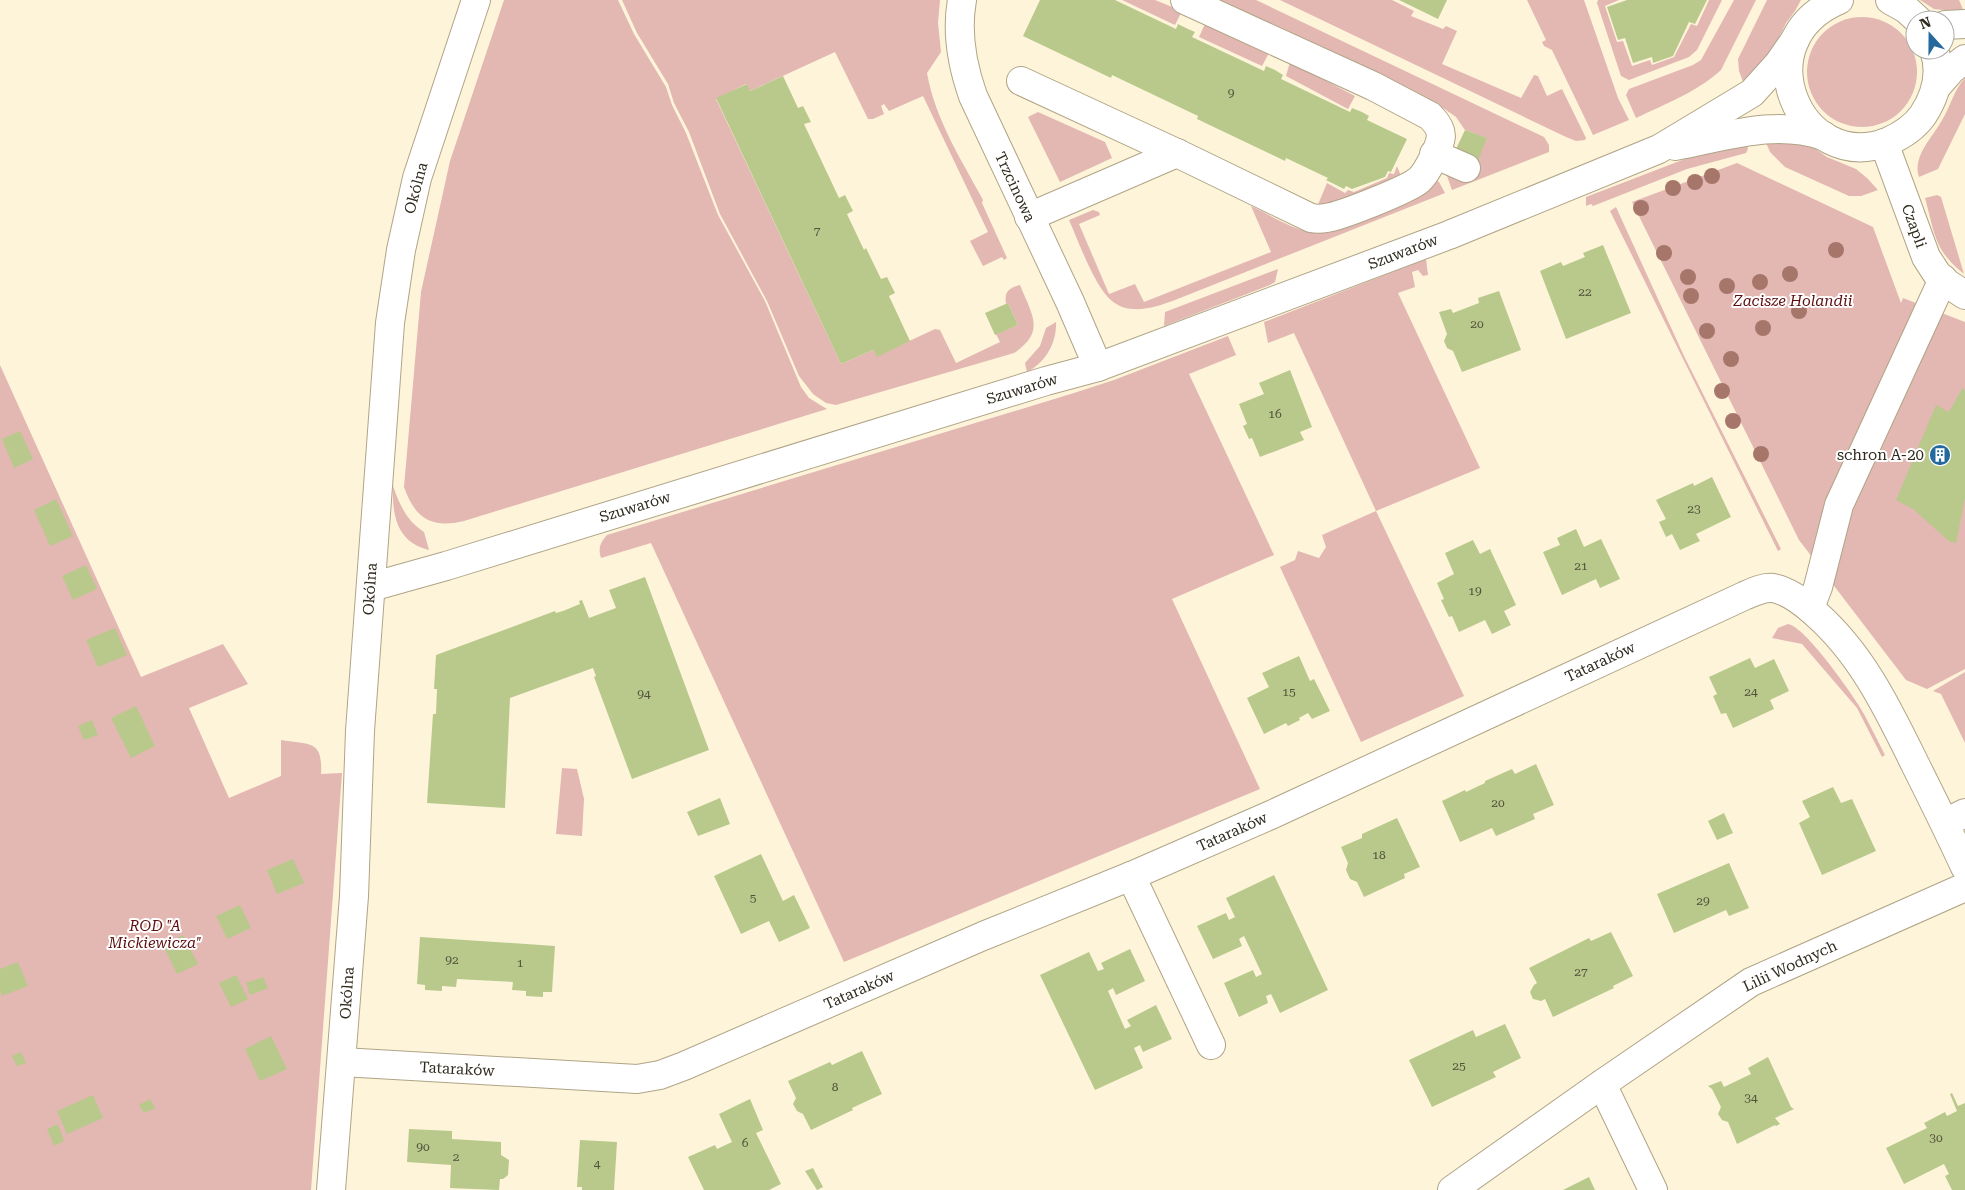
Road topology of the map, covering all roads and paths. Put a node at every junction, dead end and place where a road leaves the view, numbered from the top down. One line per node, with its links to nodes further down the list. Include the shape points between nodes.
1 (476, 0): 22 (street, Okólna, via 419,171 396,276)
2 (962, 0): 18 (street, Trzcinowa, via 960,32 967,79)
3 (1185, 0): 16 (street, via 1373,86 1430,116 1441,136)
4 (1839, 0): 7 (street, Szuwarów, via 1819,10)
5 (1890, 0): 6 (street)
6 (1906, 10)
7 (1795, 40): 12 (street, via 1788,71 1791,95 1804,117); 14 (street, Szuwarów, via 1775,69 1746,98)
8 (1965, 59): 11 (street)
9 (1936, 60): 11 (street)
10 (1021, 81): 15 (street)
11 (1937, 86): 13 (street, via 1914,126)
12 (1826, 136): 13 (street, via 1849,145); 14 (street, Szuwarów, via 1797,129 1758,129)
13 (1884, 143): 19 (street, Czapli, via 1923,251)
14 (1659, 149): 21 (street, Szuwarów, via 1449,235)
15 (1177, 153): 16 (street, via 1317,219 1340,215 1414,183 1425,173); 18 (street)
16 (1434, 154): 17 (street)
17 (1466, 168)
18 (1029, 217): 21 (street, Trzcinowa)
19 (1943, 279): 20 (street, Czapli); 23 (street, via 1838,505)
20 (1965, 294)
21 (1098, 367): 22 (street, Szuwarów)
22 (370, 587): 29 (street, Okólna)
23 (1810, 608): 24 (street, Tataraków, via 1838,635 1861,664); 26 (street, Tataraków, via 1793,595 1772,588 1760,589 1273,814)
24 (1955, 818): 25 (street, Tataraków)
25 (1965, 867)
26 (1131, 876): 28 (street); 29 (street, Tataraków, via 982,936 660,1075 637,1079)
27 (1965, 887): 30 (street, Lilii Wodnych, via 1751,982)
28 (1211, 1045)
29 (342, 1062): 31 (street, Okólna)
30 (1602, 1084): 32 (street, Lilii Wodnych); 33 (street)
31 (331, 1190)
32 (1452, 1190)
33 (1653, 1190)

